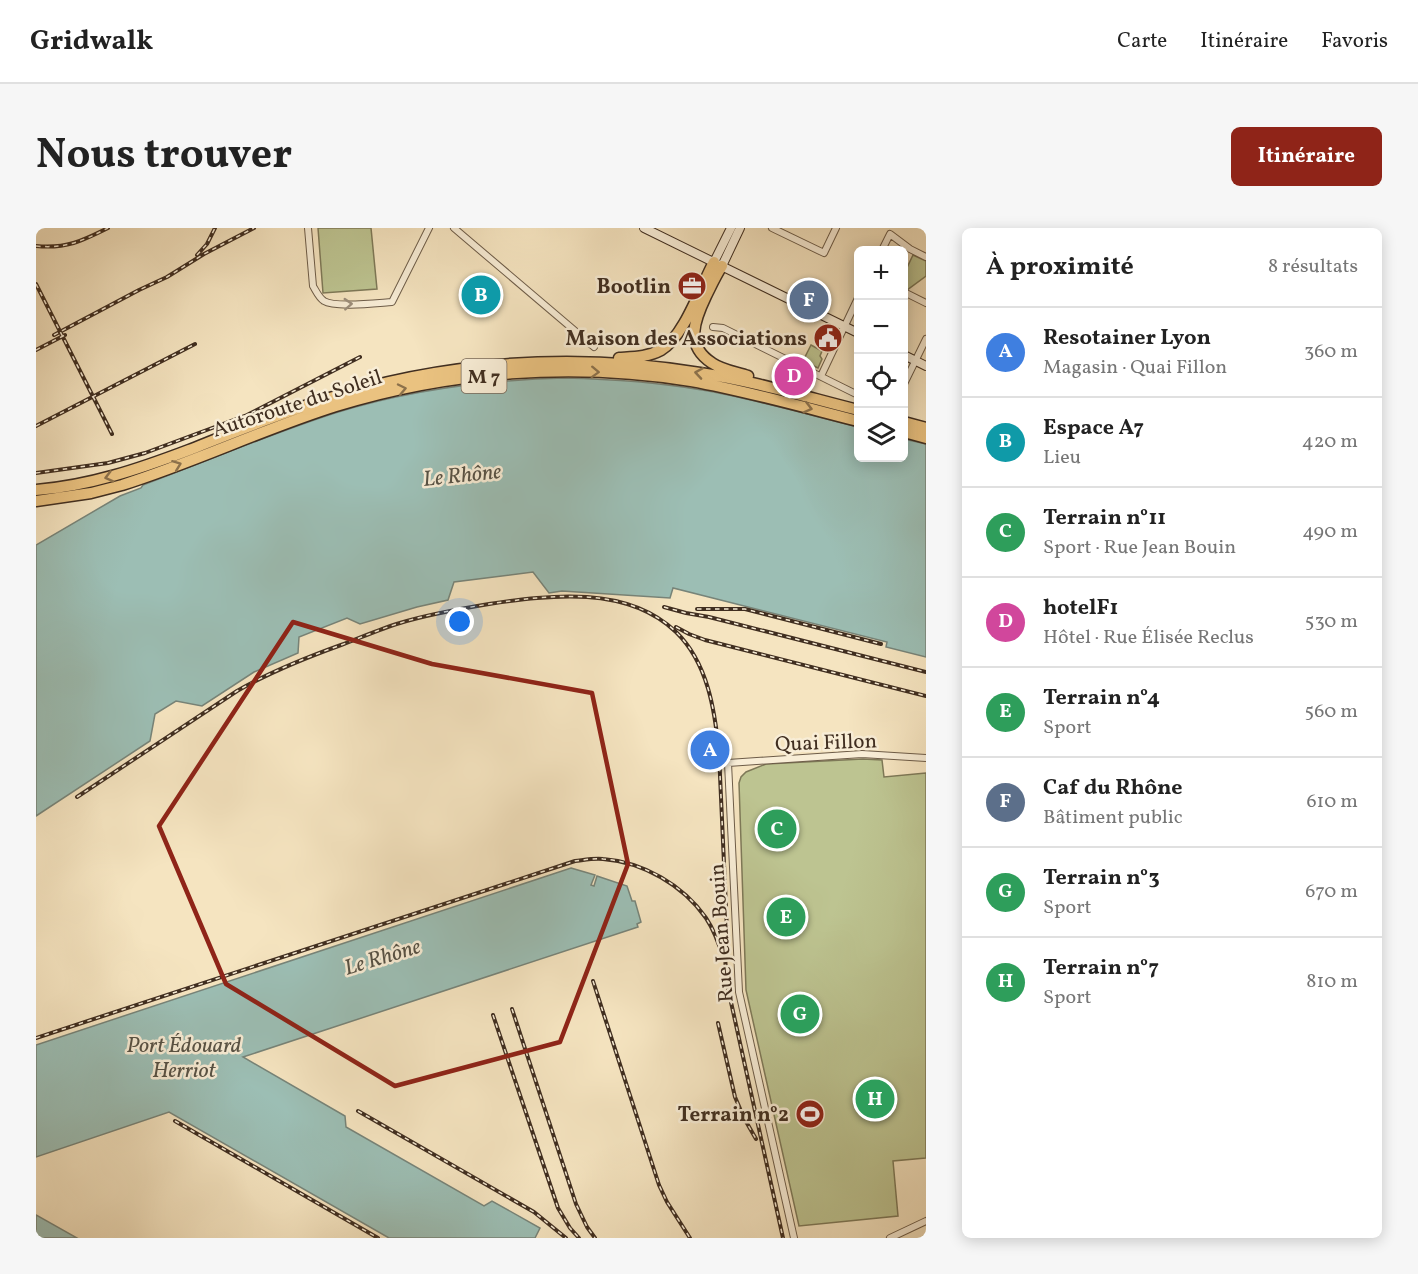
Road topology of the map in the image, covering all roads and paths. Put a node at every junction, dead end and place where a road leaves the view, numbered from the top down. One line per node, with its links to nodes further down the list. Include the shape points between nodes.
1 (308, 228): 2 (street, one-way to 2, via 313,286 324,302 335,305 392,302)
2 (429, 228)
3 (454, 228): 21 (street)
4 (644, 228): 13 (main road)
5 (731, 228): 13 (main road)
6 (740, 228): 13 (main road)
7 (772, 228): 8 (street, via 824,253)
8 (836, 228)
9 (884, 246): 10 (street, via 890,234)
10 (906, 246)
11 (908, 248): 12 (street)
12 (926, 257)
13 (718, 264): 17 (main road); 24 (highway, via 680,331 666,347 642,356); 29 (highway, via 695,320 694,337 701,353 715,365)
14 (908, 294): 16 (street)
15 (857, 300): 17 (street)
16 (926, 303)
17 (844, 326): 19 (main road); 27 (street)
18 (713, 327): 27 (street, via 723,328)
19 (854, 331)
20 (926, 339): 23 (street)
21 (594, 347)
22 (908, 358): 23 (main road)
23 (915, 361): 25 (main road); 26 (street)
24 (559, 362): 29 (highway, Autoroute du Soleil / M 7, one-way to 24, via 699,372); 36 (highway, Autoroute du Soleil / M 7, one-way to 36, via 455,369 376,385 302,407 125,473)
25 (926, 366)
26 (908, 374)
27 (821, 376): 28 (street)
28 (854, 393)
29 (813, 399): 30 (highway, Autoroute du Soleil / M 7)
30 (854, 409)
31 (854, 420): 37 (highway, Autoroute du Soleil / M 7, one-way to 31, via 135,481 310,414 360,399 446,381 506,374 618,373 674,379 746,392)
32 (908, 423): 33 (highway)
33 (926, 428)
34 (908, 433): 35 (highway)
35 (926, 438)
36 (36, 490)
37 (36, 503)
38 (926, 758): 39 (street, Quai Fillon, via 862,754)
39 (728, 763): 41 (street, Rue Jean Bouin, via 739,992)
40 (926, 1221): 42 (street)
41 (794, 1238)
42 (890, 1238)

